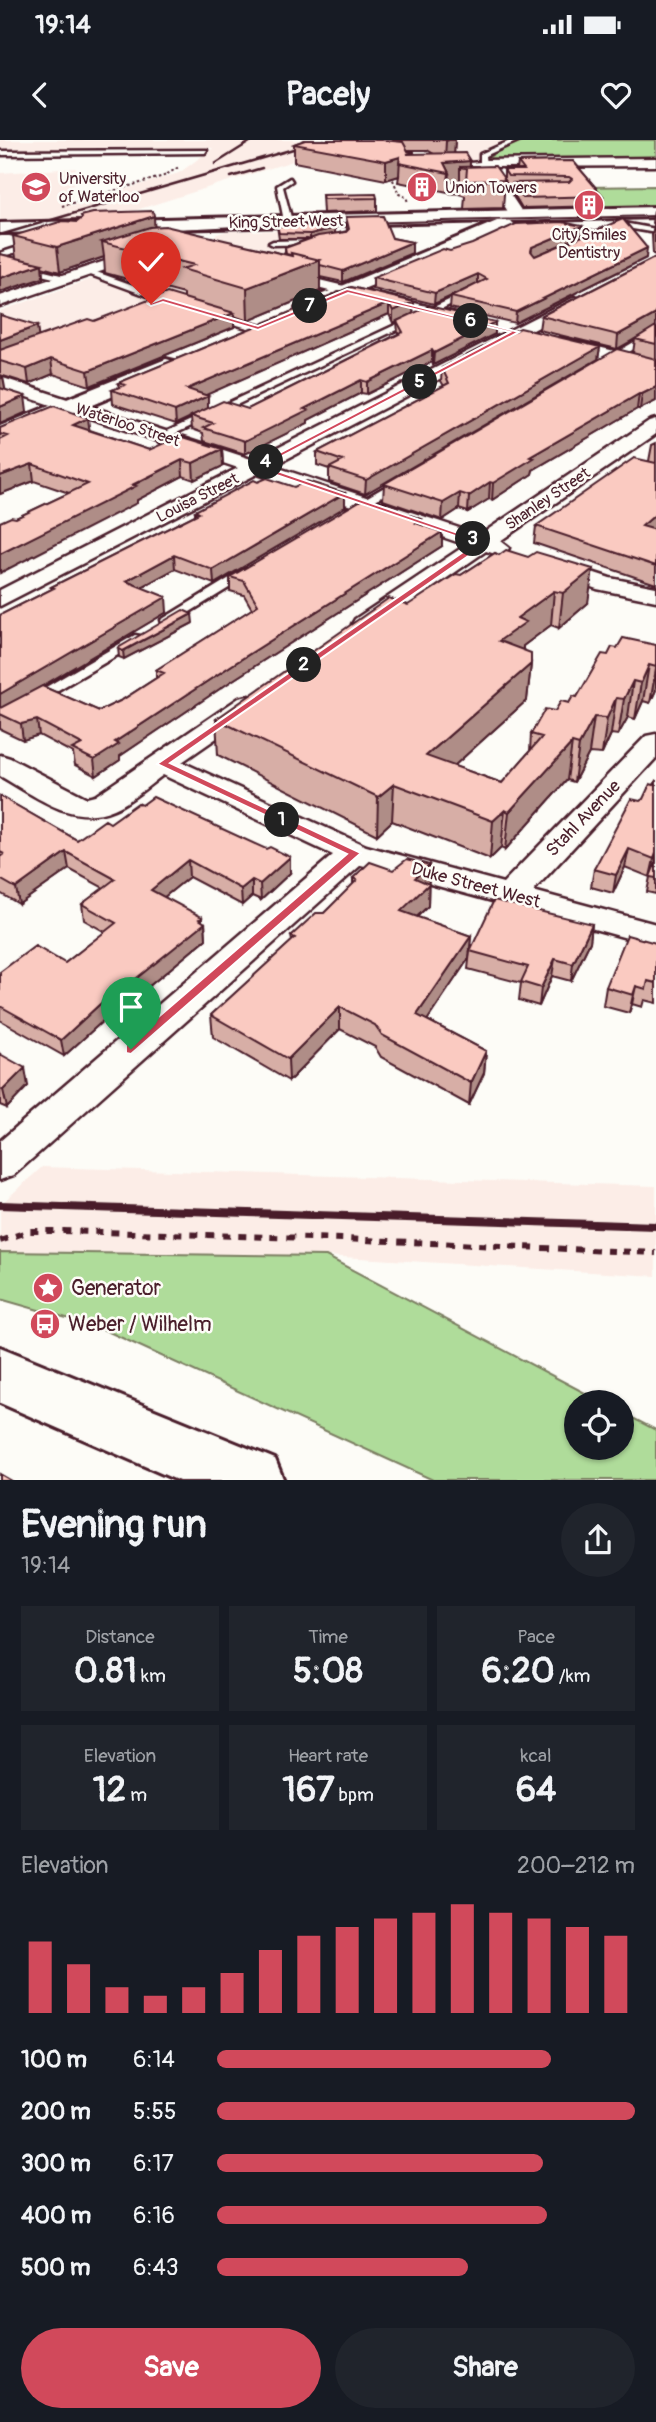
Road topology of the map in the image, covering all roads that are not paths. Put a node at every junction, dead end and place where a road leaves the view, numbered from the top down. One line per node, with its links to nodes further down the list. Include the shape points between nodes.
1 (207, 140): 3 (lane)
2 (517, 140): 7 (lane, via 482,155)
3 (196, 145)
4 (205, 151): 5 (lane)
5 (0, 153)
6 (656, 162): 7 (street)
7 (484, 164): 8 (lane); 10 (street)
8 (443, 165)
9 (290, 180): 13 (lane, via 279,186)
10 (502, 188): 10 (lane, via 451,190 448,184); 15 (street)
11 (656, 212): 15 (main road, King Street West)
12 (656, 218): 14 (main road, King Street West)
13 (288, 220): 15 (main road, King Street West); 16 (main road, King Street West)
14 (617, 222): 15 (main road, King Street West); 19 (lane); 20 (lane)
15 (508, 224): 16 (main road, King Street West); 33 (main road)
16 (202, 228): 18 (main road, King Street West)
17 (550, 228): 20 (lane)
18 (0, 231)
19 (656, 231)
20 (597, 234): 21 (lane)
21 (584, 239)
22 (46, 241): 27 (lane)
23 (321, 241): 24 (lane); 26 (lane)
24 (273, 243)
25 (157, 249): 30 (street)
26 (292, 252)
27 (1, 260)
28 (13, 265): 31 (lane)
29 (261, 270): 33 (street)
30 (88, 271): 31 (street); 35 (lane)
31 (66, 279): 36 (street)
32 (481, 289): 40 (lane)
33 (347, 291): 40 (street); 41 (main road)
34 (585, 297): 42 (street, Louisa Street)
35 (163, 300): 37 (lane); 38 (lane)
36 (0, 301)
37 (151, 304)
38 (188, 307)
39 (200, 311): 41 (lane)
40 (433, 311): 42 (street); 53 (lane)
41 (258, 328): 44 (main road)
42 (516, 332): 45 (street); 56 (street, Louisa Street)
43 (656, 332): 45 (lane)
44 (233, 338)
45 (615, 356): 47 (street); 48 (lane)
46 (184, 359): 50 (main road)
47 (656, 366)
48 (596, 367)
49 (0, 382): 50 (street, Waterloo Street)
50 (72, 405): 52 (main road); 53 (street, Waterloo Street)
51 (656, 425): 54 (street, Shanley Street)
52 (0, 435)
53 (164, 435): 56 (street, Waterloo Street)
54 (607, 457): 55 (street); 60 (street, Shanley Street)
55 (633, 465)
56 (257, 467): 58 (street, Waterloo Street); 65 (street, Louisa Street)
57 (409, 476): 58 (lane)
58 (363, 503): 59 (lane); 60 (street, Waterloo Street)
59 (342, 516)
60 (483, 543): 61 (street, Waterloo Street); 66 (street, Shanley Street)
61 (513, 553)
62 (539, 562): 64 (street, via 605,584)
63 (259, 565): 68 (lane)
64 (656, 594)
65 (0, 599)
66 (345, 637)
67 (267, 691): 71 (street)
68 (0, 720)
69 (656, 742): 73 (street, Stahl Avenue)
70 (0, 764): 71 (street, via 74,805 88,807 105,802)
71 (162, 764): 72 (street, Duke Street West)
72 (355, 853): 73 (street, Duke Street West); 75 (street)
73 (511, 894): 74 (street, Duke Street West)
74 (656, 934)
75 (0, 1164)
76 (0, 1375): 77 (main road)
77 (253, 1480)

